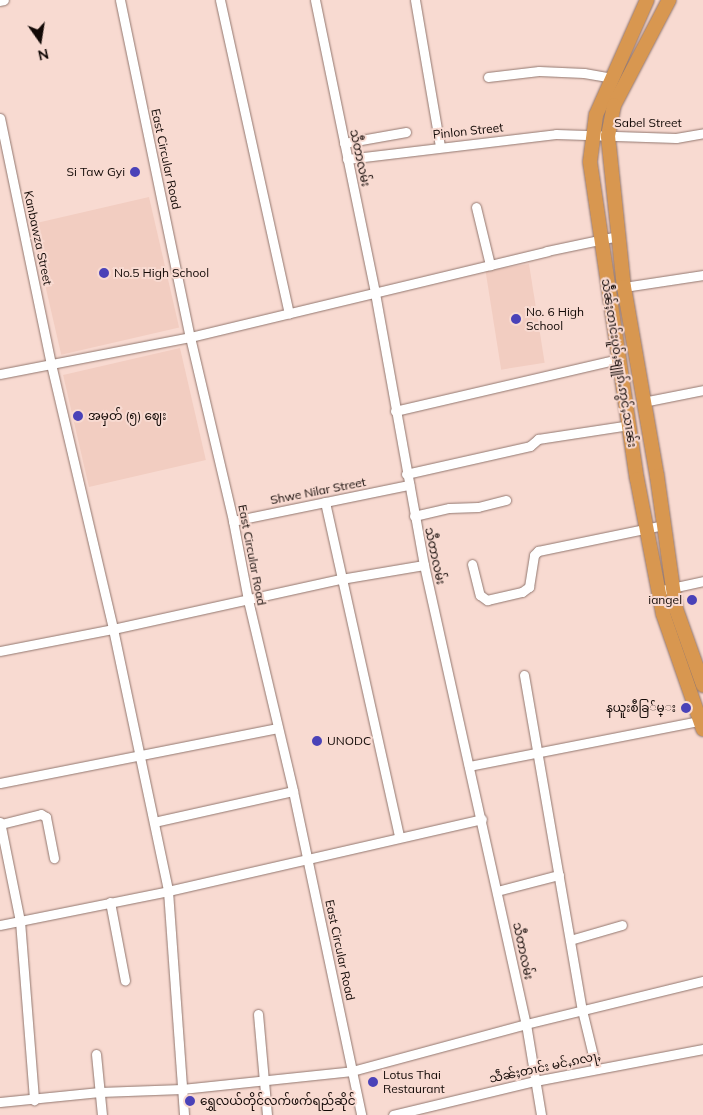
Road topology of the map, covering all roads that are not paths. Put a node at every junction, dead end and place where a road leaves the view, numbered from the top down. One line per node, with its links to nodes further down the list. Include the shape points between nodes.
1 (4, 0): 8 (street)
2 (120, 0): 27 (street, East Circular Road)
3 (220, 0): 26 (street)
4 (315, 0): 16 (street, သီတာလမ်း)
5 (415, 0): 17 (street)
6 (647, 0): 10 (highway, သဵႅၼ်ႈတၢင်းပူဝ်ႇၶျူၵ်ႉဢွင်ႇသၢၼ်း)
7 (669, 0): 15 (highway, သဵႅၼ်ႈတၢင်းပူဝ်ႇၶျူၵ်ႉဢွင်ႇသၢၼ်း, via 614,105)
8 (0, 1)
9 (488, 77): 10 (street, via 539,70)
10 (611, 78): 13 (highway, သဵႅၼ်ႈတၢင်းပူဝ်ႇၶျူၵ်ႉဢွင်ႇသၢၼ်း, via 596,115)
11 (0, 118): 29 (street, Kanbawza Street)
12 (406, 132): 16 (street)
13 (593, 133): 15 (street, Sabel Street); 17 (street, Pinlon Street); 21 (highway, သဵႅၼ်ႈတၢင်းပူဝ်ႇၶျူၵ်ႉဢွင်ႇသၢၼ်း, via 590,162)
14 (703, 133): 15 (street, Sabel Street, via 676,138)
15 (608, 136): 20 (highway, သဵႅၼ်ႈတၢင်းပူဝ်ႇၶျူၵ်ႉဢွင်ႇသၢၼ်း)
16 (344, 143): 18 (street, သီတာလမ်း)
17 (440, 146): 18 (street, Pinlon Street)
18 (347, 159): 25 (street, သီတာလမ်း)
19 (476, 207): 22 (street)
20 (618, 236): 21 (street); 24 (highway, သဵႅၼ်ႈတၢင်းပူဝ်ႇၶျူၵ်ႉဢွင်ႇသၢၼ်း)
21 (600, 238): 22 (street); 28 (highway, သဵႅၼ်ႈတၢင်းပူဝ်ႇၶျူၵ်ႉဢွင်ႇသၢၼ်း)
22 (490, 265): 25 (street)
23 (703, 275): 24 (street)
24 (624, 287): 32 (highway, သဵႅၼ်ႈတၢင်းပူဝ်ႇၶျူၵ်ႉဢွင်ႇသၢၼ်း)
25 (375, 293): 26 (street); 33 (street, သီတာလမ်း)
26 (289, 313): 27 (street)
27 (190, 337): 29 (street); 40 (street, East Circular Road)
28 (619, 359): 33 (street); 34 (highway, သဵႅၼ်ႈတၢင်းပူဝ်ႇၶျူၵ်ႉဢွင်ႇသၢၼ်း)
29 (51, 364): 30 (street); 50 (street, Kanbawza Street)
30 (0, 374)
31 (703, 390): 32 (street)
32 (643, 402): 41 (highway, သဵႅၼ်ႈတၢင်းပူဝ်ႇၶျူၵ်ႉဢွင်ႇသၢၼ်း)
33 (396, 411): 35 (street, သီတာလမ်း)
34 (629, 425): 35 (street, via 538,439 530,446); 42 (highway, သဵႅၼ်ႈတၢင်းပူဝ်ႇၶျူၵ်ႉဢွင်ႇသၢၼ်း)
35 (406, 474): 36 (street, သီတာလမ်း)
36 (408, 485): 38 (street, Shwe Nilar Street); 39 (street, သီတာလမ်း)
37 (506, 500): 39 (street)
38 (325, 502): 40 (street, Shwe Nilar Street); 45 (street)
39 (414, 516): 44 (street, သီတာလမ်း)
40 (233, 520): 49 (street, East Circular Road)
41 (664, 525): 42 (street); 47 (highway, သဵႅၼ်ႈတၢင်းပူဝ်ႇၶျူၵ်ႉဢွင်ႇသၢၼ်း)
42 (646, 528): 43 (street, via 538,551 534,556 529,587 522,592 486,600 480,595); 48 (highway, သဵႅၼ်ႈတၢင်းပူဝ်ႇၶျူၵ်ႉဢွင်ႇသၢၼ်း)
43 (472, 564)
44 (424, 565): 45 (street); 58 (street, သီတာလမ်း)
45 (341, 579): 49 (street); 64 (street)
46 (703, 581): 47 (street)
47 (674, 589): 48 (street); 53 (highway, သဵႅၼ်ႈတၢင်းပူဝ်ႇၶျူၵ်ႉဢွင်ႇသၢၼ်း, via 676,609)
48 (658, 590): 54 (highway, သဵႅၼ်ႈတၢင်းပူဝ်ႇၶျူၵ်ႉဢွင်ႇသၢၼ်း, via 665,622)
49 (248, 600): 50 (street); 55 (street, East Circular Road)
50 (113, 629): 51 (street); 57 (street, Kanbawza Street)
51 (0, 651)
52 (524, 675): 56 (street)
53 (703, 685)
54 (702, 723): 56 (street)
55 (278, 728): 57 (street); 60 (street, East Circular Road)
56 (537, 752): 58 (street); 67 (street)
57 (140, 757): 59 (street); 62 (street, Kanbawza Street)
58 (469, 766): 61 (street, သီတာလမ်း)
59 (0, 783)
60 (294, 791): 62 (street); 66 (street, East Circular Road)
61 (482, 819): 64 (street); 69 (street, သီတာလမ်း)
62 (154, 822): 68 (street, Kanbawza Street)
63 (0, 823): 65 (street, via 41,814 46,817); 71 (street)
64 (399, 837): 66 (street)
65 (54, 858)
66 (308, 859): 68 (street); 83 (street, East Circular Road)
67 (559, 876): 69 (street); 74 (street)
68 (168, 890): 70 (street); 86 (street, Kanbawza Street)
69 (497, 891): 79 (street, သီတာလမ်း)
70 (110, 902): 71 (street); 75 (street)
71 (20, 921): 72 (street); 88 (street)
72 (0, 925)
73 (622, 925): 74 (street)
74 (570, 940): 77 (street)
75 (125, 981)
76 (703, 982): 77 (street)
77 (582, 1010): 79 (street); 82 (street)
78 (258, 1014): 84 (street)
79 (526, 1024): 83 (street); 85 (street, သီတာလမ်း)
80 (703, 1049): 82 (street, သဵၼ်ႈတၢင်း မင်ႇၵလႃႇ)
81 (96, 1054): 87 (street)
82 (596, 1068): 85 (street, သဵၼ်ႈတၢင်း မင်ႇၵလႃႇ)
83 (352, 1071): 84 (street); 93 (street, East Circular Road)
84 (263, 1081): 86 (street); 92 (street)
85 (535, 1081): 94 (street, သဵၼ်ႈတၢင်း မင်ႇၵလႃႇ); 95 (street, သီတာလမ်း)
86 (182, 1089): 87 (street); 91 (street, Kanbawza Street)
87 (100, 1092): 88 (street); 90 (street)
88 (34, 1100): 89 (street)
89 (0, 1102)
90 (102, 1115)
91 (184, 1115)
92 (268, 1115)
93 (361, 1115)
94 (393, 1115)
95 (541, 1115)

